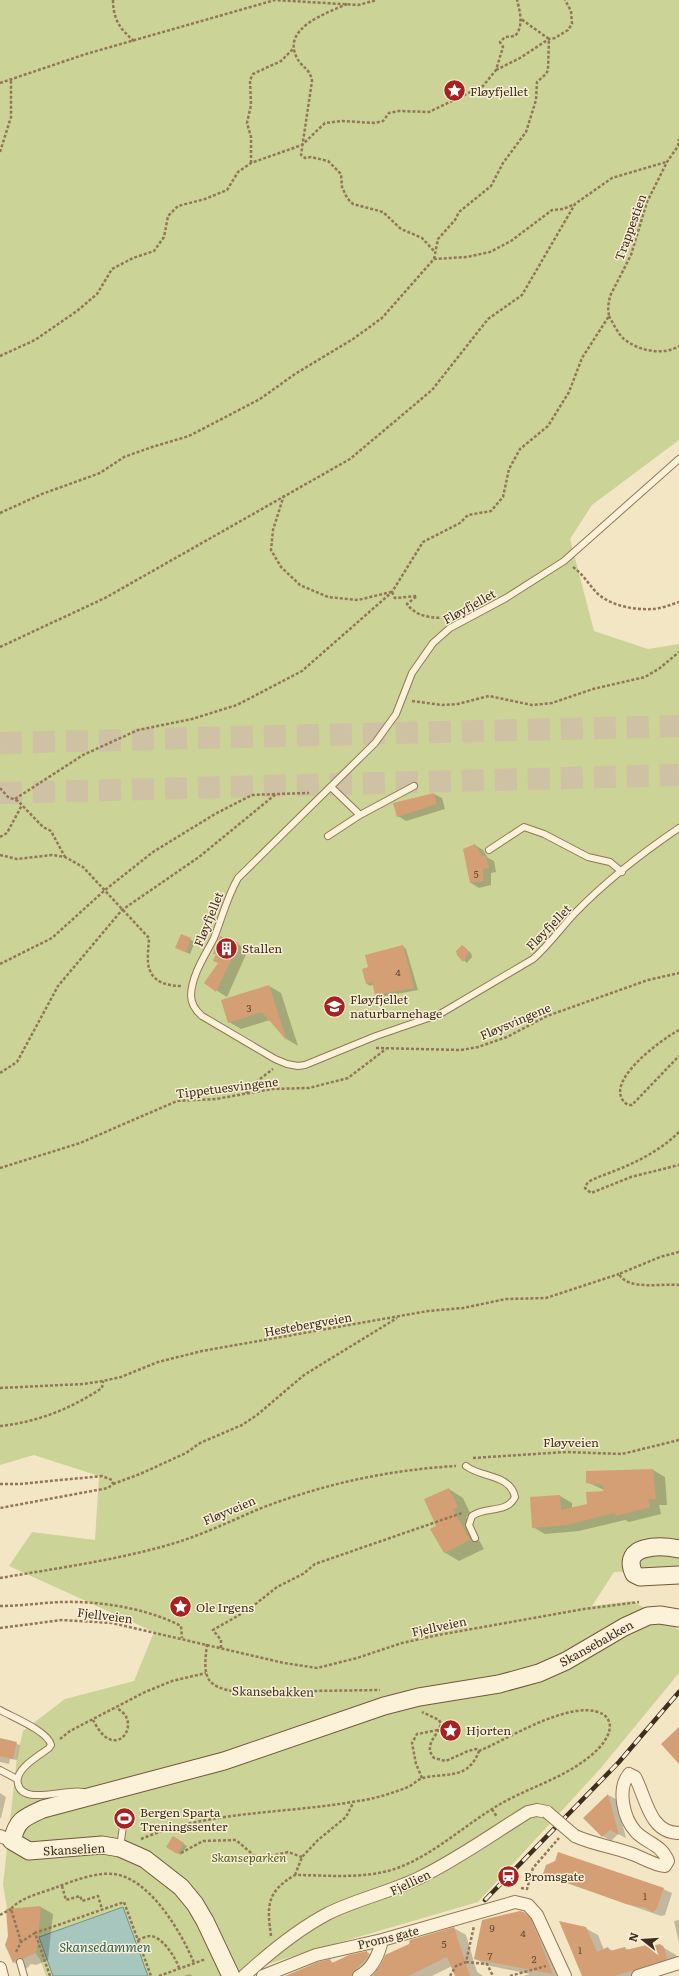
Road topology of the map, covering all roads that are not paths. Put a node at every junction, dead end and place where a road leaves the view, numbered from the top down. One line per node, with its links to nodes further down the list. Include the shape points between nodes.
1 (679, 459): 3 (lane, Fløyfjellet, via 564,561 506,598 461,621 433,643 412,673 388,728)
2 (414, 786): 4 (lane)
3 (331, 787): 4 (lane); 8 (lane, Fløyfjellet, via 238,878 192,987 192,1000 196,1011 287,1064 305,1066 376,1036 440,1014 533,959 574,914)
4 (360, 815): 6 (lane)
5 (679, 828): 8 (lane, Fløyfjellet)
6 (328, 836)
7 (488, 850): 8 (lane, via 524,827 588,856 610,862)
8 (622, 872)
9 (466, 1466): 10 (lane, via 477,1473 507,1483 512,1487 515,1497 503,1508 480,1511 472,1516 469,1525)
10 (475, 1538)
11 (679, 1549): 12 (street, via 650,1547 640,1550 631,1562 634,1574 640,1577)
12 (679, 1575)
13 (679, 1618): 17 (street, Skansebakken, via 648,1616 539,1673 499,1684 419,1697 384,1706 224,1761)
14 (0, 1710): 16 (lane, via 40,1732 48,1738 51,1745 24,1767)
15 (0, 1770): 16 (lane, Skansebakken)
16 (17, 1779): 17 (lane, Skansebakken, via 21,1791 30,1795 79,1791)
17 (88, 1796): 20 (street, Skansebakken, via 25,1817)
18 (123, 1826): 21 (lane)
19 (679, 1833): 29 (street, Fjellien, bridge, via 666,1829 649,1814 635,1777 629,1774 624,1781 622,1793 628,1817 636,1831 664,1851 668,1861 664,1866 575,1836 547,1812 528,1812 445,1865 397,1888 329,1913 309,1925)
20 (6, 1839): 21 (street, Skanselien, via 29,1851 96,1845)
21 (120, 1848): 28 (street, Skanselien, via 145,1859 181,1887 205,1921)
22 (382, 1940): 30 (street, Proms gate, via 316,1955); 31 (street, via 375,1961); 32 (street, Proms gate, via 515,1902 528,1905 537,1915)
23 (20, 1962): 27 (lane)
24 (679, 1963): 33 (street)
25 (0, 1968): 26 (street)
26 (2, 1976)
27 (24, 1976)
28 (231, 1976)
29 (244, 1976)
30 (263, 1976)
31 (359, 1976)
32 (565, 1976)
33 (638, 1976)

